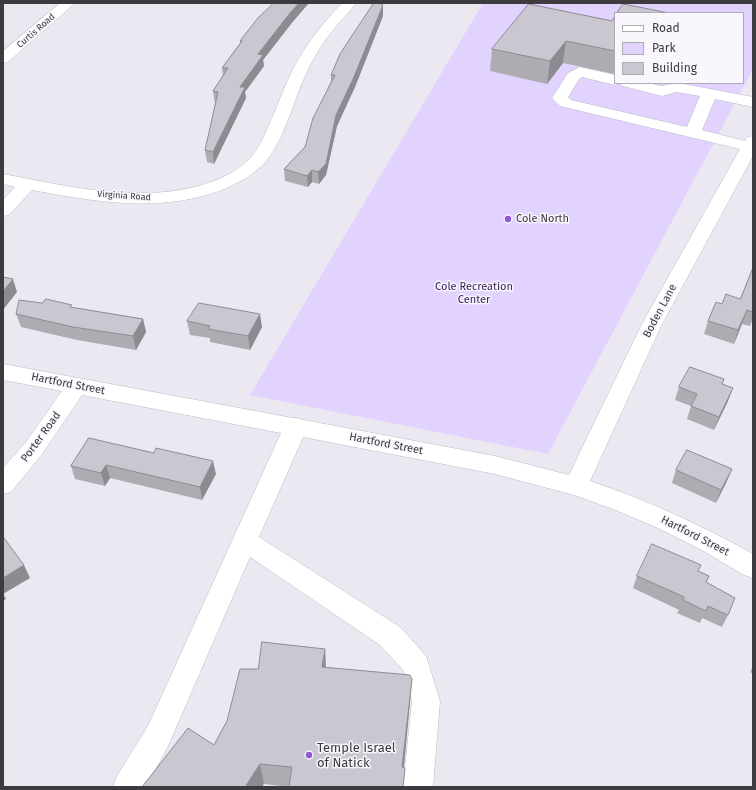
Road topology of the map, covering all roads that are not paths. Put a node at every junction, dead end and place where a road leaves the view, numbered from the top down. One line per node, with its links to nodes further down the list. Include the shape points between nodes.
1 (68, 3): 3 (street, Curtis Road)
2 (349, 3): 12 (street, Virginia Road, via 326,28 309,53 267,148 250,168 237,176 193,194 156,199 114,197)
3 (3, 59)
4 (629, 84): 8 (street)
5 (608, 94): 8 (street)
6 (709, 94): 7 (street); 8 (street, via 675,87); 9 (street)
7 (753, 102)
8 (653, 106): 9 (street)
9 (693, 133): 10 (street)
10 (752, 144): 18 (street, Boden Lane, via 652,324)
11 (3, 179): 12 (street)
12 (28, 183): 13 (street)
13 (3, 212)
14 (3, 372): 15 (street, Hartford Street)
15 (77, 386): 16 (street, Hartford Street); 17 (street, Porter Road, via 34,448)
16 (296, 426): 18 (street, Hartford Street, via 495,465); 19 (street)
17 (3, 485)
18 (576, 486): 20 (street, Hartford Street, via 676,526 722,548)
19 (246, 541): 21 (street, via 158,736); 22 (street, via 390,636 416,665 426,701)
20 (753, 567)
21 (128, 787)
22 (418, 787)

